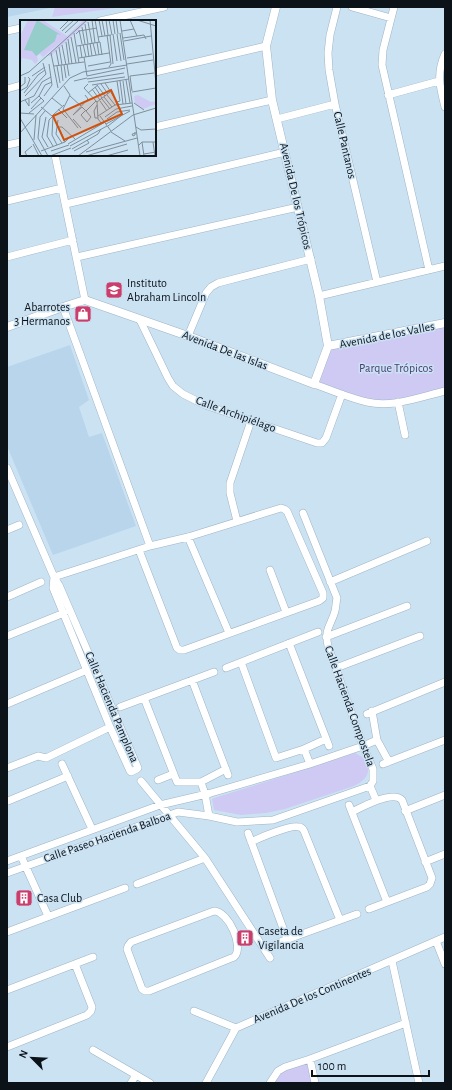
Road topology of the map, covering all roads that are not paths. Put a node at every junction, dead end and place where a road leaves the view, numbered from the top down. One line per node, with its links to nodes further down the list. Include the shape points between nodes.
1 (164, 7): 7 (street)
2 (276, 7): 10 (street, Avenida De los Trópicos)
3 (337, 7): 18 (street, Calle Pantanos, via 328,53)
4 (352, 7): 6 (street)
5 (394, 7): 6 (street)
6 (391, 18): 16 (street, via 382,58)
7 (105, 20)
8 (20, 28): 9 (street)
9 (7, 31)
10 (266, 46): 12 (street); 17 (street, Avenida De los Trópicos)
11 (445, 54): 13 (street, via 441,62)
12 (156, 72)
13 (439, 81): 16 (street); 19 (street)
14 (20, 85): 15 (street)
15 (7, 89)
16 (388, 94): 35 (street)
17 (272, 100): 20 (street, Avenida De los Trópicos); 21 (street)
18 (335, 104): 20 (street); 36 (street, Calle Pantanos)
19 (445, 107)
20 (277, 119): 24 (street, Avenida De los Trópicos)
21 (156, 127)
22 (20, 142): 23 (street)
23 (7, 145)
24 (285, 152): 28 (street); 29 (street, Avenida De los Trópicos)
25 (55, 156): 26 (street)
26 (62, 188): 27 (street); 28 (street)
27 (7, 201)
28 (66, 204): 30 (street)
29 (298, 207): 32 (street); 33 (street, Avenida De los Trópicos)
30 (73, 240): 31 (street); 32 (street)
31 (7, 257)
32 (77, 257): 38 (street)
33 (310, 259): 37 (street, Avenida De los Trópicos); 43 (street, via 211,287)
34 (445, 266): 35 (street)
35 (429, 270): 36 (street)
36 (377, 282): 37 (street)
37 (319, 296): 44 (street, Avenida De los Trópicos)
38 (86, 300): 39 (street); 40 (street, Avenida De las Islas)
39 (63, 306): 42 (street); 58 (street)
40 (140, 320): 43 (street, Avenida De las Islas); 49 (street, Calle Archipiélago, via 173,386 205,405)
41 (445, 324): 44 (street, Avenida de los Valles)
42 (7, 327)
43 (188, 336): 45 (street, Avenida De las Islas)
44 (328, 346): 45 (street)
45 (314, 384): 47 (street, Avenida De las Islas)
46 (445, 391): 48 (street, Avenida De las Islas)
47 (342, 394): 48 (street, Avenida De las Islas, via 367,402); 49 (street, Calle Archipiélago, via 322,443)
48 (398, 402): 50 (street)
49 (251, 421): 53 (street, via 230,484)
50 (405, 435)
51 (7, 468): 61 (street, Calle Hacienda Pamplona)
52 (303, 512): 63 (street, Calle Hacienda Compostela)
53 (237, 521): 56 (street); 66 (street, via 281,508 287,512 323,598)
54 (19, 525): 55 (street)
55 (7, 530)
56 (188, 537): 58 (street); 69 (street)
57 (427, 541): 63 (street)
58 (150, 546): 59 (street)
59 (139, 550): 61 (street); 69 (street, via 177,648 184,650)
60 (270, 570): 66 (street)
61 (54, 578): 67 (street, Calle Hacienda Pamplona, via 53,588); 84 (street, Calle Hacienda Pamplona, via 137,769 130,771)
62 (41, 582): 64 (street)
63 (330, 582): 72 (street, Calle Hacienda Compostela, via 337,598)
64 (7, 596)
65 (407, 606): 72 (street)
66 (286, 612): 69 (street)
67 (64, 613): 70 (street); 77 (street, Calle Hacienda Pamplona)
68 (318, 632): 73 (street)
69 (229, 633)
70 (7, 636)
71 (420, 636): 76 (street)
72 (326, 637): 76 (street, Calle Hacienda Compostela)
73 (289, 643): 74 (street); 88 (street, via 328,743)
74 (241, 662): 75 (street); 88 (street, via 276,758)
75 (226, 668)
76 (336, 668): 87 (street, Calle Hacienda Compostela)
77 (87, 670): 82 (street); 84 (street, Calle Hacienda Pamplona)
78 (214, 672): 79 (street)
79 (192, 680): 81 (street); 96 (street, via 227,772)
80 (445, 682): 85 (street, via 369,713)
81 (144, 698): 83 (street); 92 (street)
82 (7, 704)
83 (120, 707)
84 (110, 727): 91 (street, via 46,758 38,756)
85 (377, 740): 86 (street, via 386,763); 87 (street, Calle Paseo Hacienda Balboa)
86 (445, 740)
87 (363, 746): 90 (street, Calle Paseo Hacienda Balboa); 97 (street, Calle Hacienda Compostela, via 373,769 373,781)
88 (304, 749): 90 (street)
89 (62, 764): 93 (street)
90 (310, 764): 98 (street, Calle Paseo Hacienda Balboa)
91 (7, 768)
92 (173, 774): 94 (street); 96 (street, via 178,783)
93 (68, 776): 101 (street); 107 (street)
94 (158, 780)
95 (141, 781): 102 (street)
96 (201, 782): 98 (street)
97 (370, 786): 100 (street); 106 (street, Calle Paseo Hacienda Balboa)
98 (205, 794): 102 (street, Calle Paseo Hacienda Balboa); 105 (street)
99 (445, 795): 103 (street)
100 (376, 800): 103 (street, via 399,797); 120 (street, via 351,809)
101 (8, 801)
102 (160, 805): 104 (street); 107 (street, Calle Paseo Hacienda Balboa)
103 (406, 811): 115 (street)
104 (168, 815): 105 (street, Calle Paseo Hacienda Balboa, via 178,812); 113 (street); 116 (street, Calle Paseo Hacienda Balboa)
105 (209, 816): 106 (street, Calle Paseo Hacienda Balboa, via 237,822)
106 (273, 820): 108 (street)
107 (92, 829): 112 (street, Calle Paseo Hacienda Balboa)
108 (278, 831): 110 (street); 124 (street, via 295,826 304,831)
109 (248, 833): 110 (street)
110 (251, 842): 124 (street, via 284,941)
111 (445, 854): 115 (street)
112 (22, 856): 114 (street, Calle Paseo Hacienda Balboa); 116 (street)
113 (205, 858): 118 (street); 125 (street)
114 (7, 861)
115 (425, 862): 120 (street, via 432,878 430,884)
116 (26, 866): 117 (street, Calle Paseo Hacienda Balboa); 123 (street)
117 (7, 873)
118 (137, 884)
119 (125, 888): 123 (street)
120 (387, 902): 121 (street)
121 (370, 909)
122 (357, 914): 124 (street)
123 (48, 916): 126 (street)
124 (340, 920)
125 (248, 927): 127 (street); 131 (street)
126 (7, 932)
127 (234, 932): 127 (street, via 222,914 214,911 130,942 127,949 142,989 149,991 234,957 238,950)
128 (445, 937): 129 (street, Avenida De los Continentes)
129 (436, 941): 132 (street, Avenida De los Continentes); 134 (street)
130 (93, 957): 133 (street)
131 (270, 958)
132 (392, 961): 137 (street); 138 (street, Avenida De los Continentes)
133 (75, 964): 135 (street); 139 (street, via 92,1007 91,1011 87,1015)
134 (445, 964)
135 (7, 990)
136 (194, 1011): 138 (street)
137 (406, 1023): 141 (street); 148 (street)
138 (236, 1028): 145 (street)
139 (7, 1047)
140 (93, 1050): 142 (street)
141 (310, 1059): 146 (street, via 278,1071); 147 (street)
142 (136, 1075): 143 (street); 144 (street)
143 (132, 1083)
144 (150, 1083)
145 (206, 1083)
146 (270, 1083)
147 (315, 1083)
148 (419, 1083)

